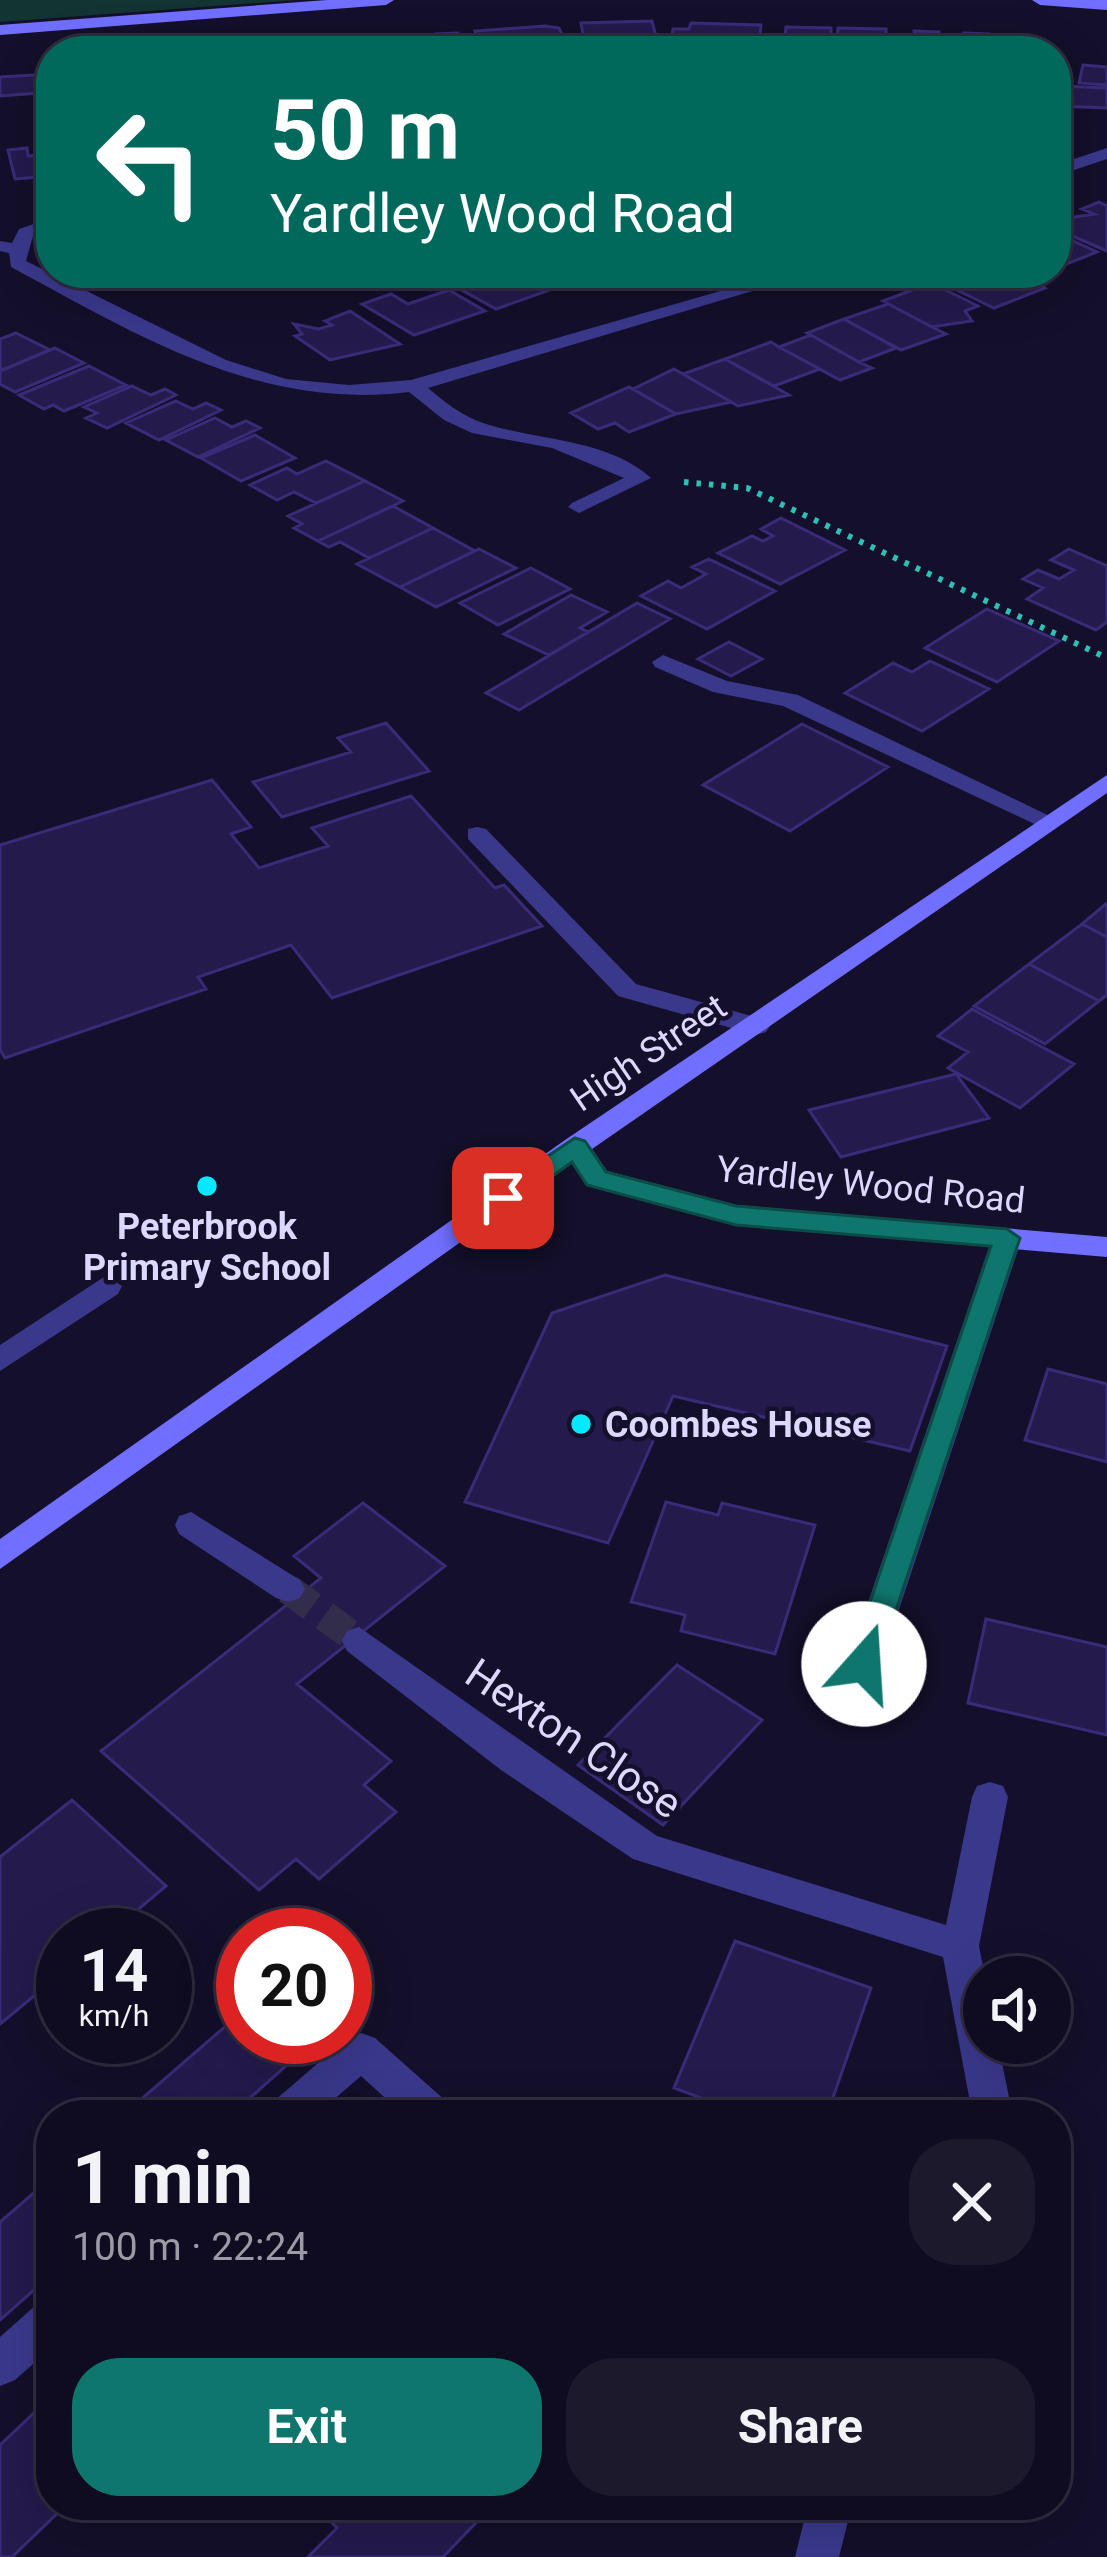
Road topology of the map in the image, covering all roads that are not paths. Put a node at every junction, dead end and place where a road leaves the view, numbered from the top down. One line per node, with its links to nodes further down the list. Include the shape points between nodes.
1 (386, 0): 4 (street)
2 (1040, 0): 3 (street)
3 (1107, 4)
4 (0, 30)
5 (1107, 152): 6 (street)
6 (1071, 165)
7 (36, 229): 8 (street)
8 (9, 248): 9 (street)
9 (36, 272)
10 (68, 288): 12 (street, via 224,365 285,385 366,392)
11 (751, 288): 12 (street)
12 (413, 386): 13 (street, via 479,429 572,448 641,478)
13 (579, 507)
14 (663, 662): 16 (street, via 721,688 790,700)
15 (1107, 782): 16 (street, High Street)
16 (1051, 822): 18 (street, High Street)
17 (477, 834): 18 (street, via 627,990)
18 (756, 1026): 19 (street, High Street)
19 (575, 1147): 20 (street, Yardley Wood Road, via 597,1178 736,1216); 25 (street, High Street)
20 (1007, 1238): 21 (street, Yardley Wood Road); 28 (street)
21 (1107, 1247)
22 (107, 1286): 23 (street)
23 (0, 1360)
24 (191, 1525): 26 (street)
25 (0, 1556)
26 (287, 1589)
27 (359, 1641): 30 (street, Hexton Close, via 646,1848)
28 (864, 1664)
29 (990, 1797): 30 (street)
30 (959, 1946): 33 (street)
31 (304, 2100): 32 (street, via 361,2051)
32 (417, 2100)
33 (990, 2100)
34 (36, 2333): 35 (street)
35 (0, 2365)
36 (826, 2520): 37 (street)
37 (817, 2557)

